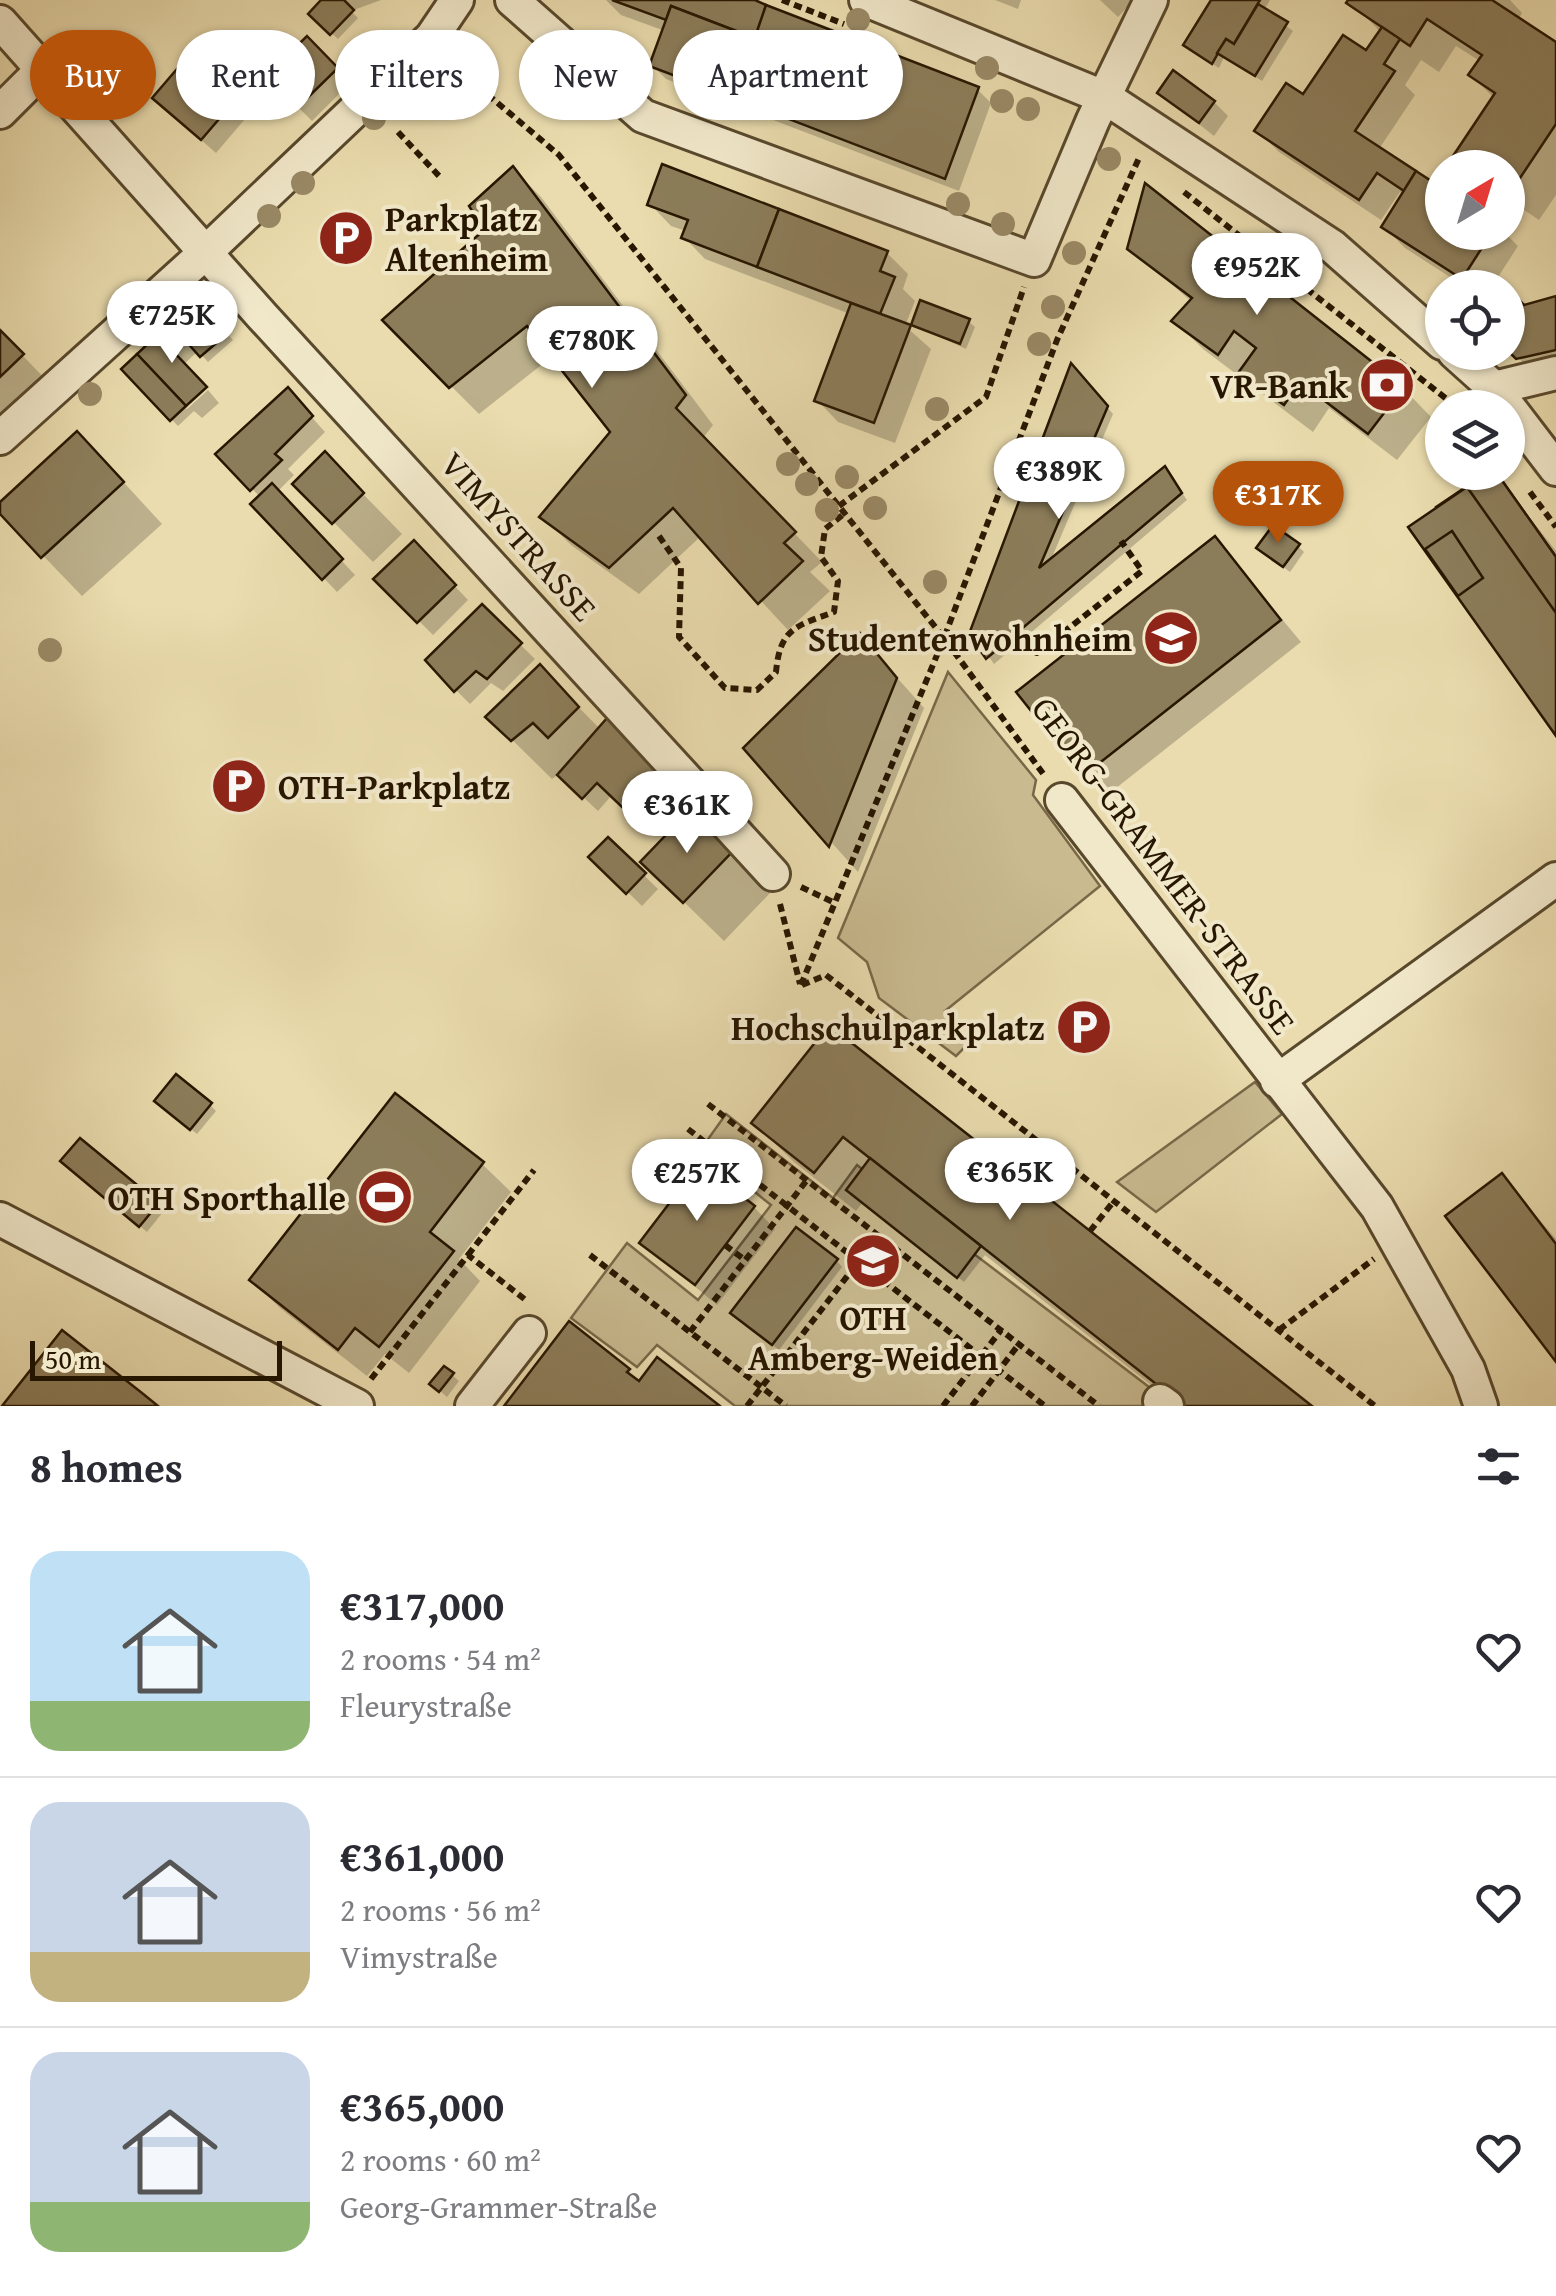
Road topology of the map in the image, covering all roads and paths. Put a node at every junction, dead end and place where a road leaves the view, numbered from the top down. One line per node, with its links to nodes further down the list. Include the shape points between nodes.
1 (457, 0): 8 (street)
2 (512, 0): 22 (street, via 643,116)
3 (782, 0): 5 (path)
4 (1151, 0): 12 (street)
5 (802, 4): 6 (path)
6 (861, 14): 12 (street)
7 (0, 22): 9 (street, VIMYSTRASSE)
8 (437, 30)
9 (30, 53)
10 (30, 82): 13 (street)
11 (499, 105): 30 (path, GEORG-GRAMMER-STRASSE, via 559,155)
12 (1099, 109): 17 (path); 22 (street); 23 (street, via 1333,247)
13 (0, 112)
14 (90, 120): 21 (street, VIMYSTRASSE)
15 (345, 120): 21 (street)
16 (398, 132): 19 (path)
17 (1139, 157): 18 (path); 33 (path, via 1058,340)
18 (1154, 169)
19 (440, 177)
20 (1170, 181): 27 (path)
21 (206, 252): 28 (street); 36 (street, VIMYSTRASSE)
22 (1034, 260): 30 (path, via 986,396)
23 (1425, 328)
24 (1474, 370): 26 (street)
25 (1556, 373): 26 (street)
26 (1494, 388): 29 (street)
27 (1435, 390)
28 (0, 438)
29 (1556, 469)
30 (842, 509): 31 (path, via 825,529 821,558 838,581 834,612 795,626 779,647 776,672 757,690 726,688 679,637 680,568); 33 (path, GEORG-GRAMMER-STRASSE)
31 (660, 536)
32 (1121, 541): 34 (path, via 1142,571 1037,653)
33 (944, 638): 35 (path, GEORG-GRAMMER-STRASSE); 38 (path)
34 (1007, 642)
35 (1062, 800): 39 (street, GEORG-GRAMMER-STRASSE)
36 (773, 874): 38 (path)
37 (1556, 879): 39 (street)
38 (800, 986): 44 (path, via 826,976)
39 (1278, 1081): 49 (street, GEORG-GRAMMER-STRASSE)
40 (708, 1104): 43 (path)
41 (688, 1129): 45 (path)
42 (534, 1170): 52 (path)
43 (807, 1180): 45 (path); 48 (path)
44 (1114, 1201): 47 (path); 57 (path)
45 (787, 1206): 53 (path); 54 (path)
46 (0, 1220): 63 (street)
47 (1090, 1231)
48 (879, 1236): 54 (path); 56 (path)
49 (1397, 1241): 57 (path); 72 (street, GEORG-GRAMMER-STRASSE, via 1468,1368)
50 (725, 1245): 53 (path)
51 (590, 1254): 58 (path)
52 (468, 1255): 55 (path); 63 (path)
53 (745, 1260): 58 (path)
54 (859, 1262): 60 (path); 62 (path)
55 (528, 1318): 64 (street)
56 (1002, 1330): 59 (path); 60 (path)
57 (1279, 1330): 71 (path)
58 (690, 1332): 62 (path)
59 (1019, 1344): 61 (path); 70 (path)
60 (982, 1357): 61 (path); 67 (path)
61 (999, 1370): 68 (path); 69 (path)
62 (762, 1387): 65 (path); 66 (path)
63 (360, 1398)
64 (472, 1406)
65 (747, 1406)
66 (786, 1406)
67 (943, 1406)
68 (972, 1406)
69 (1045, 1406)
70 (1099, 1406)
71 (1375, 1406)
72 (1481, 1406)

